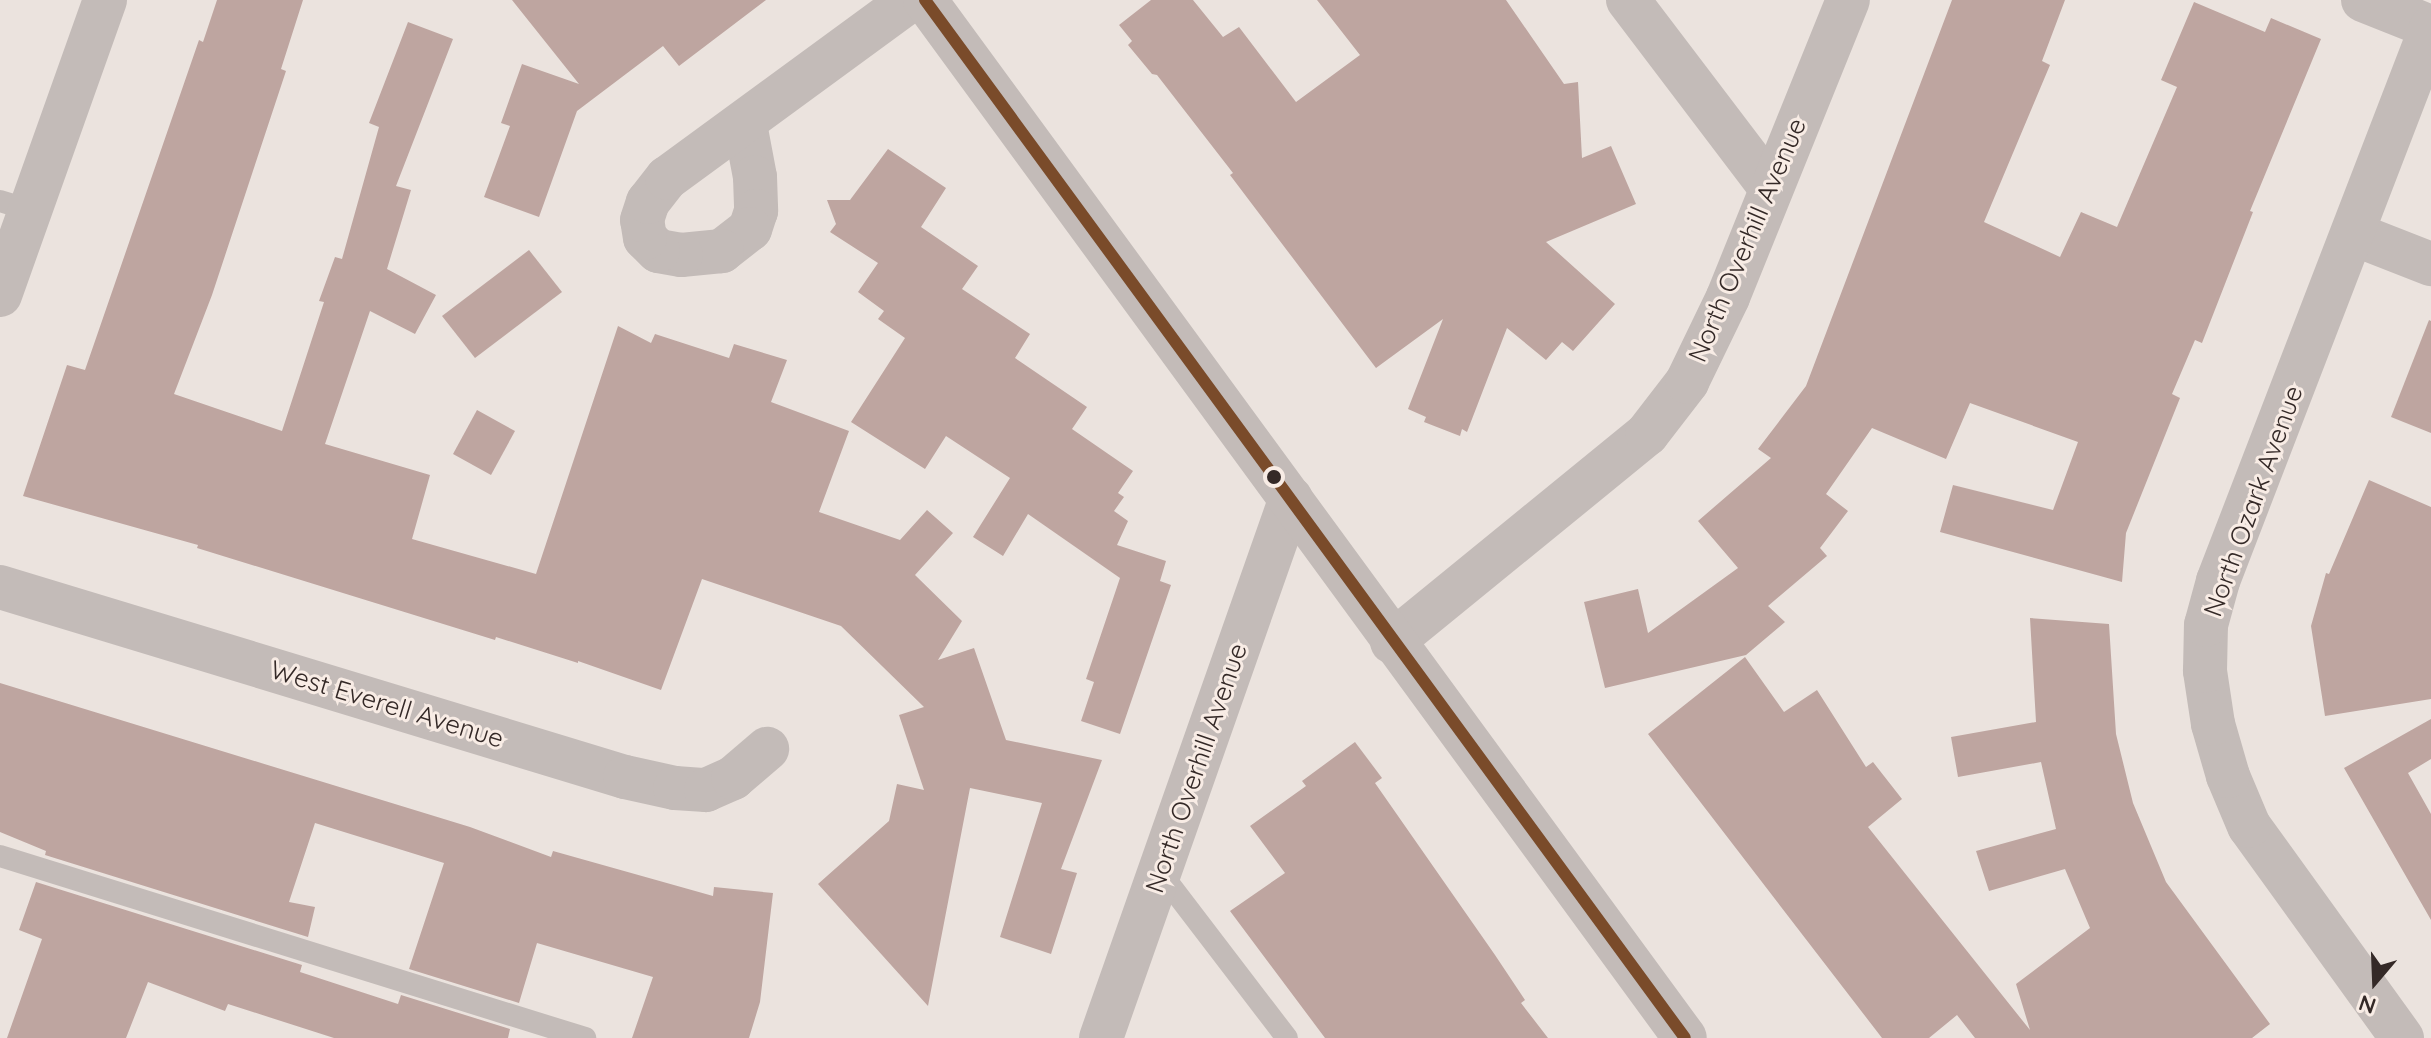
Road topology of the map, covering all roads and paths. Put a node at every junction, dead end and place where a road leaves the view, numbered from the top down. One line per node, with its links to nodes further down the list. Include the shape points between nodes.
1 (105, 0): 10 (street)
2 (910, 0): 8 (street)
3 (925, 0): 14 (street)
4 (1628, 0): 9 (street)
5 (1848, 0): 9 (street, North Overhill Avenue)
6 (2363, 0): 7 (street)
7 (2431, 28): 11 (street, North Ozark Avenue)
8 (745, 124)
9 (1770, 187): 16 (street, North Overhill Avenue, via 1728,297 1687,382 1647,434)
10 (15, 206): 13 (street)
11 (2354, 234): 12 (street); 24 (street, North Ozark Avenue, via 2218,581 2206,625 2205,671 2213,724 2249,826)
12 (2431, 264)
13 (0, 295)
14 (1291, 498): 16 (street); 19 (street, North Overhill Avenue)
15 (0, 587): 17 (street, West Everell Avenue, via 675,788 706,790 733,778)
16 (1392, 642): 23 (street)
17 (767, 749)
18 (0, 856): 20 (lane)
19 (1160, 872): 21 (street, North Overhill Avenue); 22 (lane)
20 (585, 1038)
21 (1101, 1038)
22 (1287, 1038)
23 (1685, 1038)
24 (2402, 1038)

